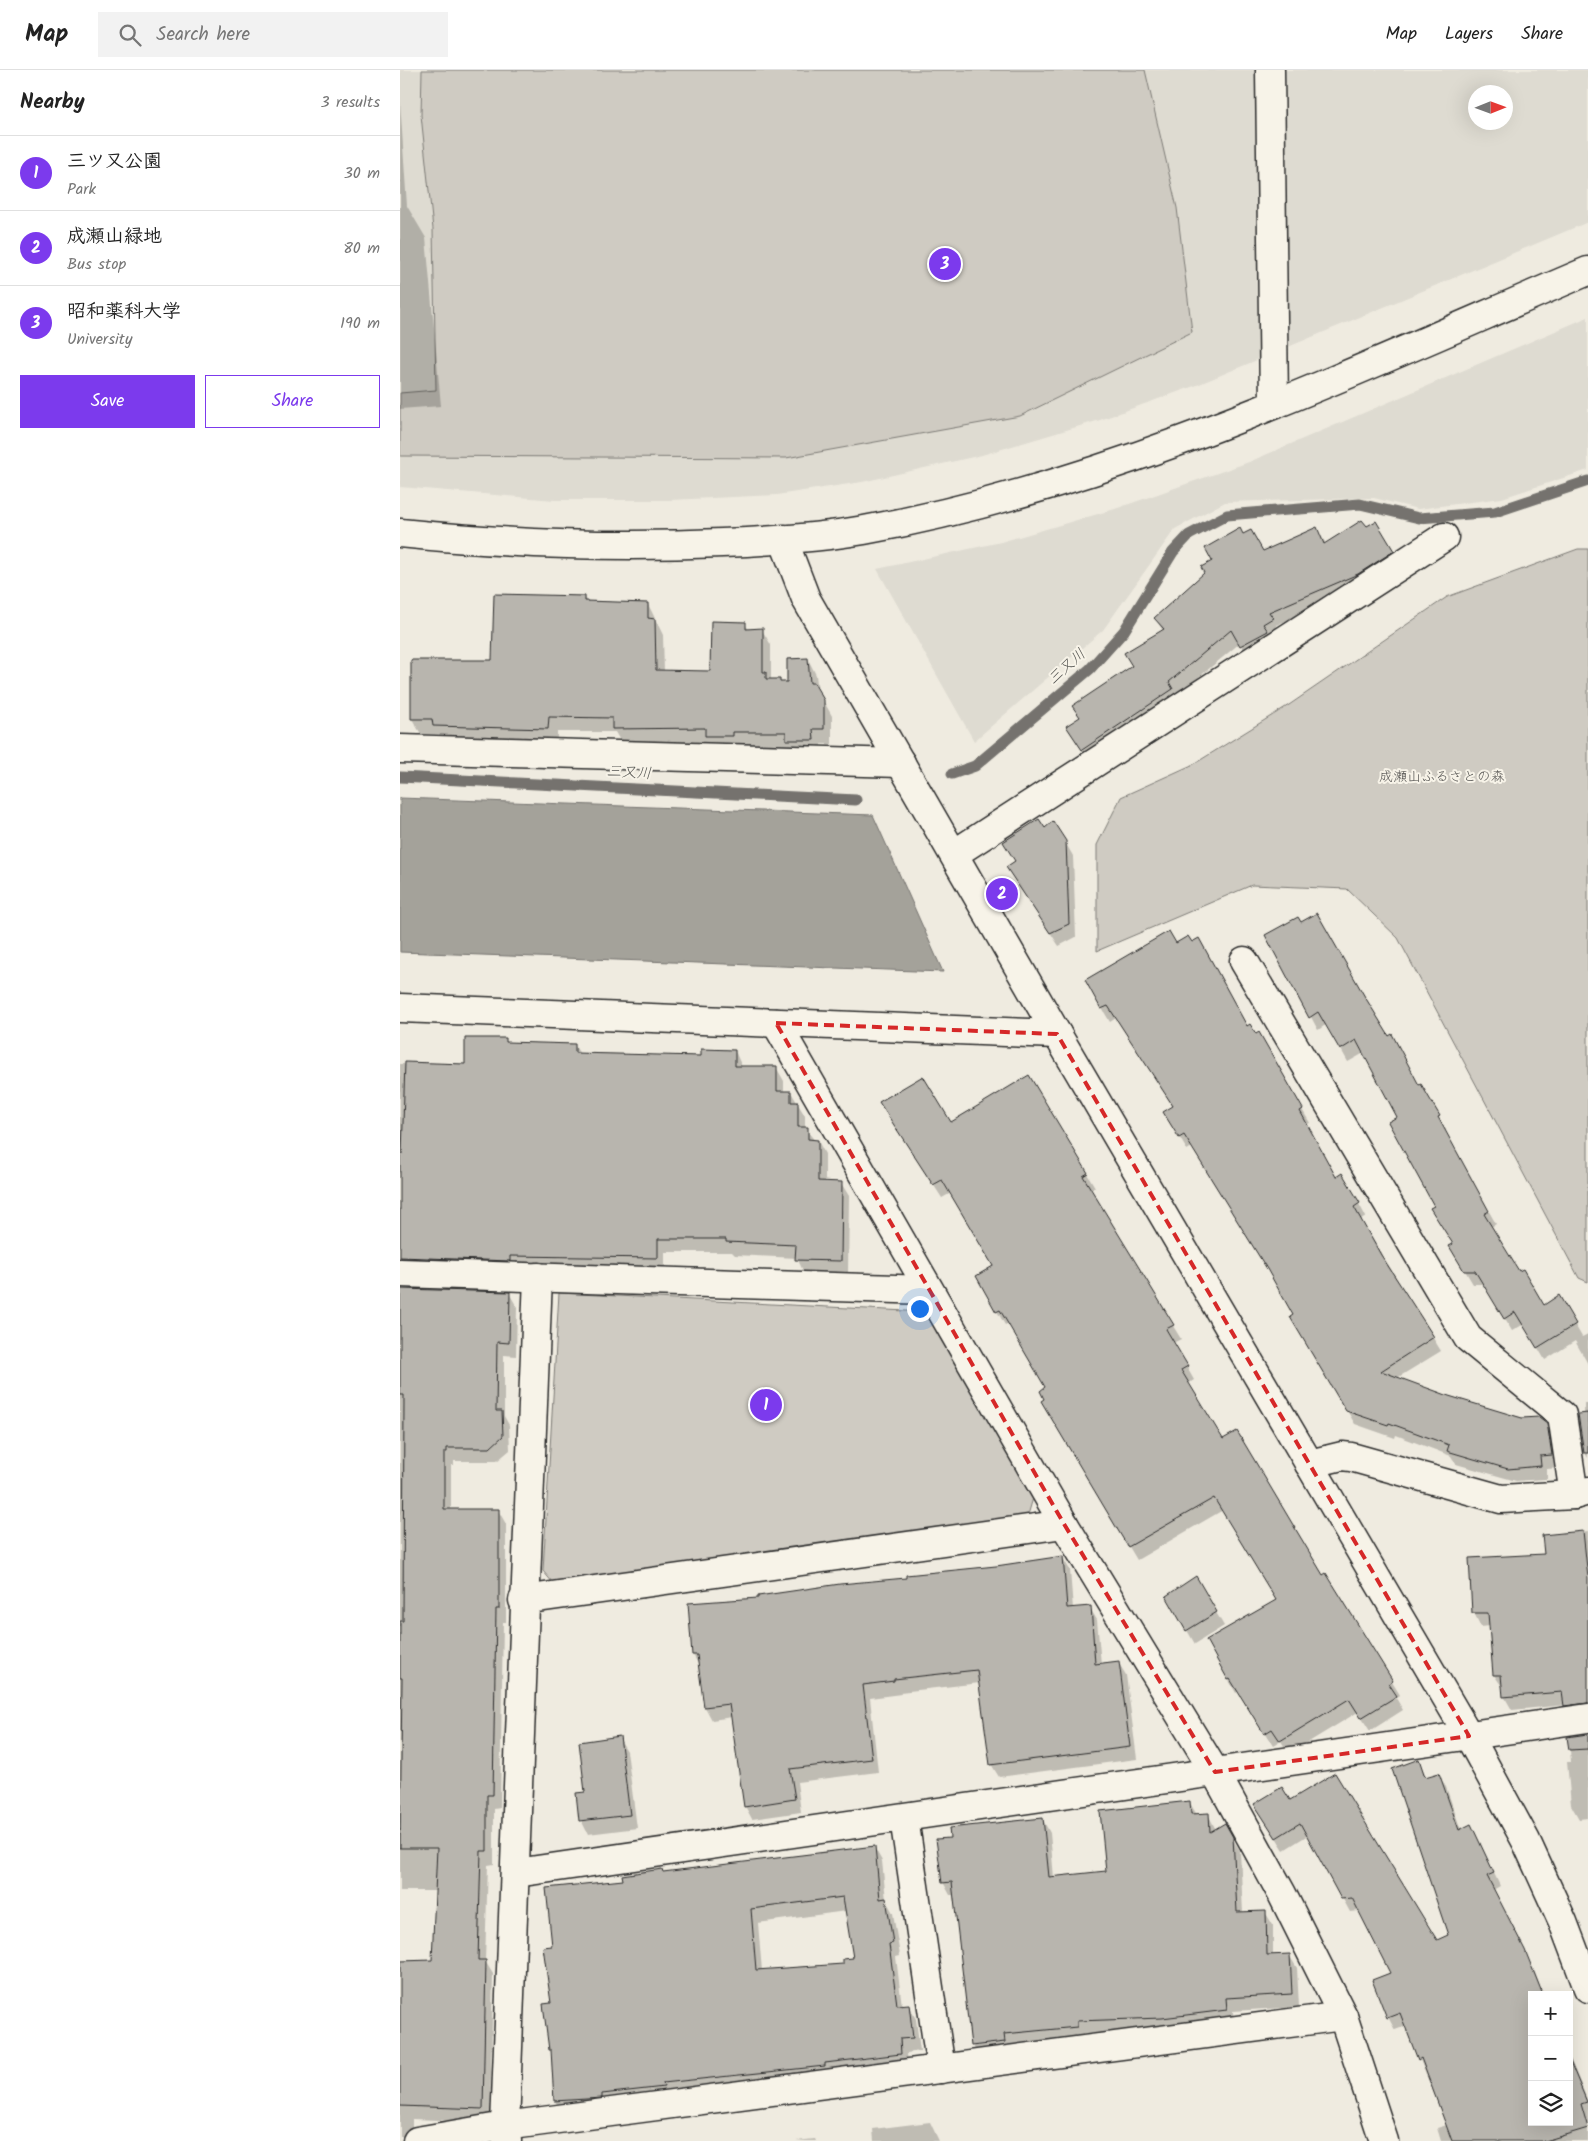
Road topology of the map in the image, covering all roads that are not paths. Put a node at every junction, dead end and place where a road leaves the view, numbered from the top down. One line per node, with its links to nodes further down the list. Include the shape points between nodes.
1 (1270, 70): 3 (street)
2 (1588, 271): 3 (street)
3 (1274, 404): 6 (street, via 1107,466 993,500 865,530)
4 (400, 533): 6 (street, via 466,540 618,546)
5 (1444, 537): 9 (street)
6 (783, 539): 8 (street, via 806,599)
7 (400, 749): 8 (street)
8 (901, 763): 9 (street)
9 (954, 854): 13 (street)
10 (1244, 961): 18 (street, via 1468,1338 1562,1415)
11 (400, 1008): 12 (street)
12 (776, 1023): 13 (street); 16 (street)
13 (1057, 1034): 17 (street)
14 (400, 1273): 15 (street)
15 (538, 1277): 16 (street); 20 (street)
16 (928, 1290): 19 (street)
17 (1309, 1464): 18 (street, via 1342,1456 1352,1457 1501,1499); 22 (street)
18 (1581, 1493)
19 (1064, 1524): 20 (street); 23 (street)
20 (523, 1600): 25 (street)
21 (1588, 1718): 22 (street)
22 (1469, 1736): 23 (street); 26 (street, via 1526,1841 1563,1922)
23 (1215, 1772): 24 (street); 27 (street, via 1282,1894)
24 (904, 1818): 25 (street); 28 (street)
25 (516, 1873): 29 (street)
26 (1588, 1988)
27 (1343, 2016): 28 (street); 31 (street)
28 (941, 2069): 29 (street)
29 (506, 2134): 30 (street)
30 (417, 2141)
31 (1384, 2141)

